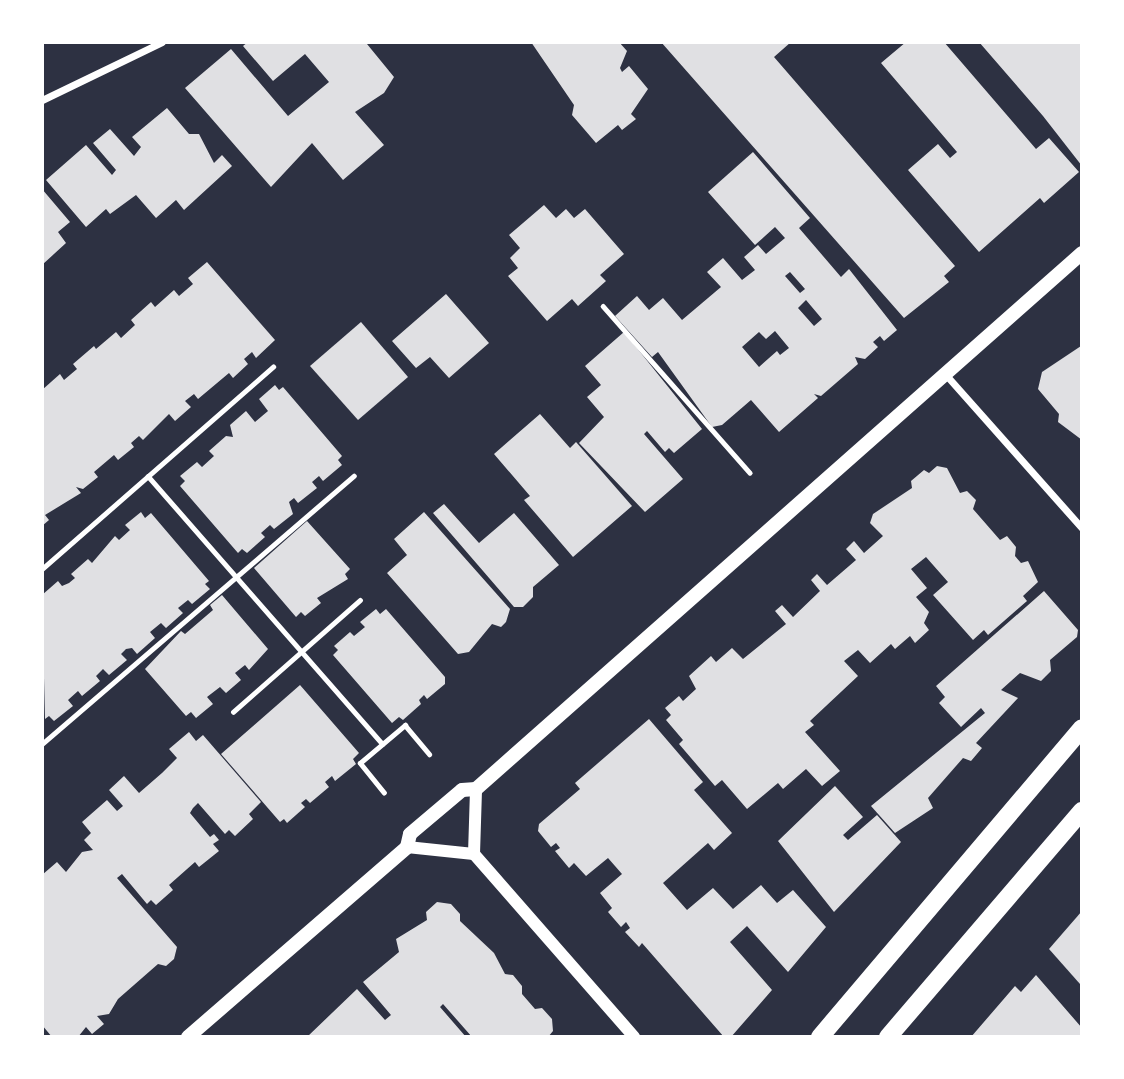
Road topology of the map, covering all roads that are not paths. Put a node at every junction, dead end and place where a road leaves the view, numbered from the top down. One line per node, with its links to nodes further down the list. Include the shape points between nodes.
1 (162, 42): 2 (street)
2 (42, 100)
3 (1082, 253): 4 (main road)
4 (946, 375): 5 (street); 7 (main road)
5 (1082, 528)
6 (1082, 728): 13 (main road)
7 (476, 789): 9 (main road, via 462,790 437,811 410,834); 10 (street)
8 (1082, 811): 14 (main road)
9 (407, 847): 10 (street); 11 (main road)
10 (474, 854): 12 (street)
11 (188, 1037)
12 (634, 1037)
13 (820, 1037)
14 (888, 1037)

